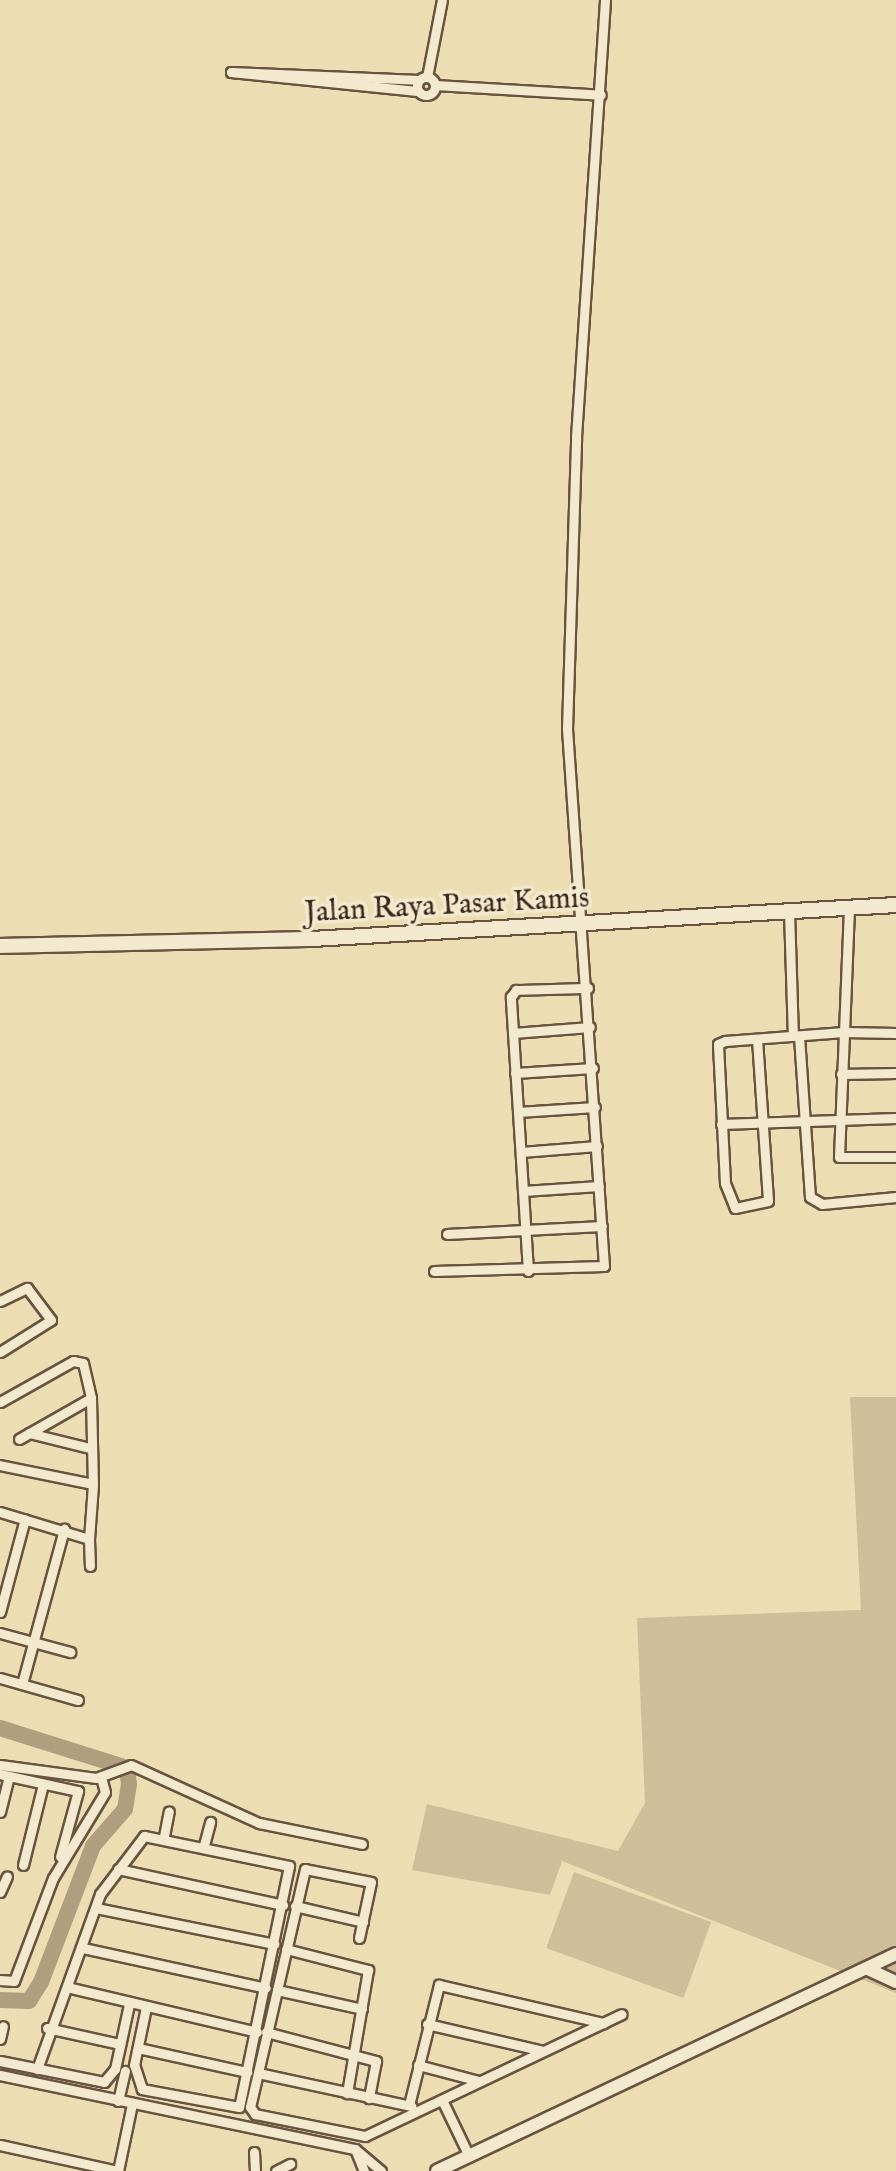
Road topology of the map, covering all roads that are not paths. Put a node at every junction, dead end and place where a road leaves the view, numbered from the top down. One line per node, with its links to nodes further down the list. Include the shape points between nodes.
1 (442, 0): 3 (street)
2 (605, 0): 6 (street)
3 (423, 78): 4 (street); 5 (street); 5 (street, via 231,72)
4 (435, 85): 5 (street, via 429,95); 6 (street)
5 (417, 91)
6 (601, 95): 10 (street, via 576,437 567,729)
7 (896, 905): 8 (main road, Jalan Raya Pasar Kamis)
8 (849, 908): 9 (main road, Jalan Raya Pasar Kamis); 14 (street)
9 (789, 911): 10 (main road, Jalan Raya Pasar Kamis); 17 (street)
10 (585, 926): 11 (main road, Jalan Raya Pasar Kamis); 12 (street)
11 (0, 946)
12 (588, 988): 13 (street); 15 (street, via 511,994)
13 (590, 1027): 15 (street); 19 (street)
14 (844, 1032): 16 (street); 17 (street); 22 (street)
15 (513, 1033): 20 (street)
16 (896, 1033)
17 (796, 1036): 18 (street); 27 (street)
18 (757, 1039): 28 (street); 29 (street, via 718,1044)
19 (593, 1068): 20 (street); 23 (street)
20 (515, 1073): 24 (street)
21 (896, 1073): 22 (street)
22 (841, 1074): 25 (street)
23 (595, 1107): 24 (street); 30 (street)
24 (518, 1112): 31 (street)
25 (841, 1118): 26 (street); 27 (street); 32 (street, via 839,1157)
26 (896, 1118)
27 (804, 1121): 28 (street); 35 (street, via 814,1203)
28 (764, 1123): 29 (street); 29 (street, via 768,1201 735,1208 727,1192)
29 (721, 1124)
30 (597, 1146): 31 (street); 33 (street)
31 (521, 1152): 34 (street)
32 (896, 1157)
33 (599, 1186): 34 (street); 36 (street)
34 (523, 1191): 37 (street)
35 (896, 1197)
36 (602, 1226): 37 (street); 40 (street, via 604,1266)
37 (526, 1232): 38 (street); 40 (street)
38 (447, 1234)
39 (434, 1271): 40 (street)
40 (528, 1271)
41 (0, 1301): 42 (street, via 27,1288 51,1320)
42 (0, 1352)
43 (91, 1398): 44 (street, via 79,1360); 45 (street); 47 (street)
44 (0, 1402)
45 (29, 1433): 46 (street); 47 (street)
46 (19, 1439)
47 (90, 1448): 49 (street)
48 (0, 1465): 49 (street)
49 (93, 1484): 53 (street)
50 (0, 1512): 51 (street)
51 (25, 1519): 52 (street); 55 (street)
52 (64, 1529): 53 (street); 57 (street)
53 (89, 1539): 54 (street)
54 (90, 1566)
55 (0, 1612)
56 (0, 1633): 57 (street)
57 (33, 1642): 58 (street); 60 (street)
58 (70, 1652)
59 (0, 1678): 60 (street)
60 (22, 1684): 61 (street)
61 (78, 1700)
62 (0, 1765): 64 (street)
63 (5, 1775): 65 (street); 67 (street)
64 (105, 1775): 70 (street, via 124,1765 259,1823); 87 (street, via 105,1792 53,1878 14,1981)
65 (43, 1784): 72 (street, via 78,1791); 73 (street)
66 (169, 1811): 69 (street)
67 (0, 1812)
68 (210, 1822): 71 (street)
69 (164, 1836): 71 (street); 74 (street, via 144,1836)
70 (362, 1844)
71 (204, 1845): 77 (street, via 286,1863)
72 (60, 1857)
73 (23, 1865)
74 (118, 1869): 77 (street); 79 (street)
75 (7, 1876): 76 (street)
76 (0, 1892)
77 (283, 1905): 82 (street)
78 (295, 1906): 80 (street); 80 (street, via 305,1869 368,1880); 84 (street)
79 (96, 1908): 82 (street); 83 (street)
80 (363, 1922): 81 (street)
81 (359, 1938)
82 (274, 1944): 90 (street)
83 (83, 1948): 89 (street); 90 (street)
84 (286, 1949): 90 (street); 93 (street, via 368,1970)
85 (896, 1954): 86 (street)
86 (868, 1969): 88 (street); 122 (street)
87 (0, 1980)
88 (896, 1982)
89 (71, 1988): 91 (street); 98 (street)
90 (271, 1989): 93 (street); 99 (street)
91 (129, 2004): 92 (street); 101 (street)
92 (146, 2007): 99 (street); 102 (street)
93 (362, 2009): 104 (street)
94 (622, 2014): 95 (street)
95 (604, 2023): 96 (street, via 442,1985); 103 (street)
96 (427, 2024): 103 (street); 106 (street)
97 (3, 2026): 100 (street)
98 (47, 2028): 101 (street); 107 (street)
99 (262, 2032): 104 (street); 109 (street); 110 (street)
100 (0, 2039)
101 (120, 2044): 108 (street)
102 (138, 2048): 108 (street); 109 (street)
103 (543, 2051): 112 (street)
104 (355, 2054): 113 (street); 114 (street, via 376,2061)
105 (0, 2061): 107 (street)
106 (418, 2065): 112 (street); 118 (street)
107 (37, 2069): 108 (street, via 96,2082)
108 (125, 2071): 109 (street, via 148,2092 231,2110 241,2105); 116 (street)
109 (247, 2072)
110 (258, 2073): 113 (street); 118 (street, via 250,2107 259,2116 361,2137)
111 (0, 2075): 116 (street)
112 (479, 2081): 115 (street)
113 (347, 2093): 114 (street)
114 (369, 2098): 118 (street)
115 (442, 2100): 118 (street); 122 (street)
116 (118, 2101): 117 (street)
117 (132, 2104): 120 (street); 124 (street)
118 (414, 2107)
119 (0, 2145): 124 (street)
120 (355, 2149): 127 (street); 128 (street)
121 (254, 2152): 125 (street)
122 (469, 2156): 129 (street)
123 (290, 2164): 126 (street)
124 (118, 2171)
125 (255, 2171)
126 (276, 2171)
127 (364, 2171)
128 (381, 2171)
129 (437, 2171)

